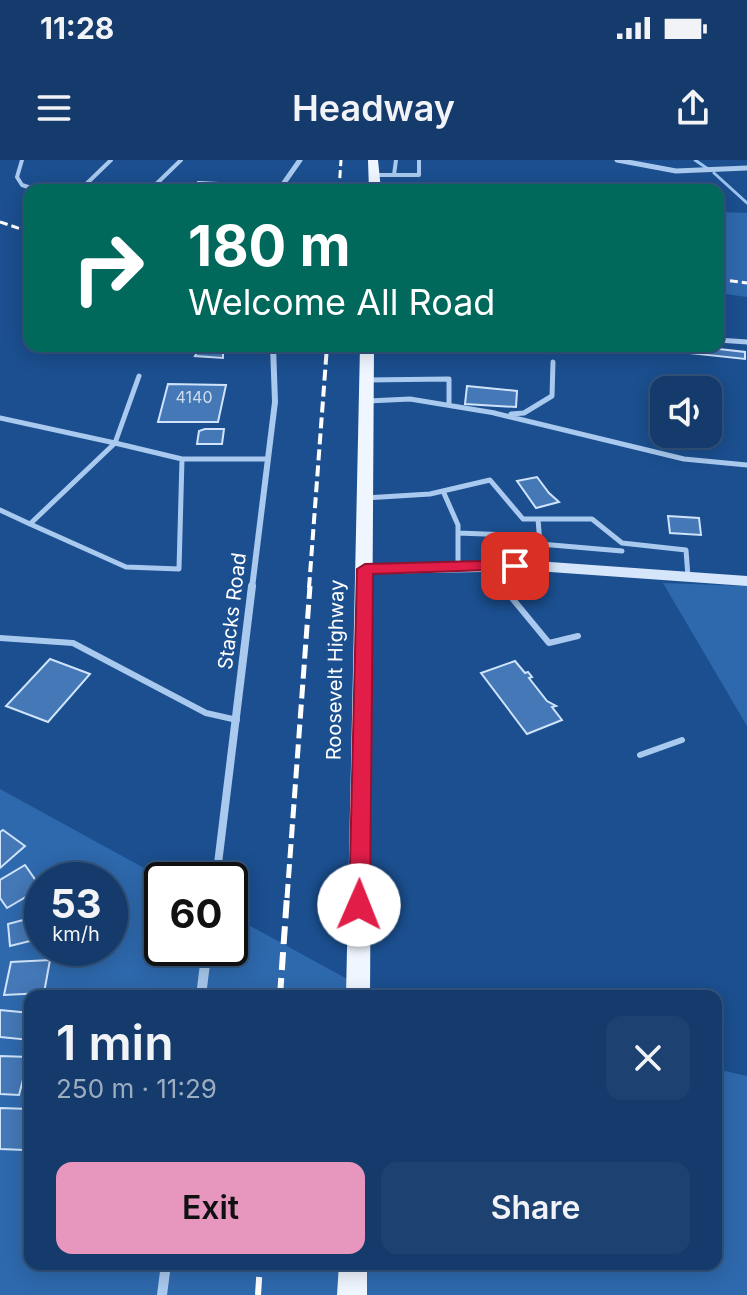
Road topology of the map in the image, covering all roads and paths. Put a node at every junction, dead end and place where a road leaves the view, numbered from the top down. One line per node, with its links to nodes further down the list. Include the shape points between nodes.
1 (22, 160): 18 (lane, via 17,177)
2 (111, 160): 14 (lane)
3 (181, 160): 15 (lane)
4 (300, 160): 16 (street)
5 (373, 160): 11 (main road)
6 (396, 160): 12 (lane)
7 (419, 160): 13 (lane, via 419,175)
8 (617, 160): 10 (street, via 676,171)
9 (409, 168): 13 (lane)
10 (747, 168)
11 (374, 175): 12 (lane); 17 (main road)
12 (394, 175): 13 (lane)
13 (409, 175)
14 (86, 184)
15 (156, 184)
16 (283, 184)
17 (375, 184)
18 (24, 186)
19 (724, 340): 20 (street)
20 (747, 342)
21 (273, 352): 32 (street, Stacks Road, via 275,402)
22 (367, 352): 25 (main road, Roosevelt Highway)
23 (553, 362): 28 (lane, via 552,396 524,413)
24 (139, 376): 30 (lane)
25 (366, 380): 26 (main road, Roosevelt Highway); 27 (lane, via 449,379)
26 (364, 401): 27 (lane); 35 (main road, Roosevelt Highway)
27 (449, 404): 28 (lane)
28 (494, 413): 33 (lane, via 684,459)
29 (0, 418): 30 (lane)
30 (115, 443): 31 (lane); 38 (lane)
31 (182, 459): 32 (lane); 38 (lane, via 179,569 126,567)
32 (268, 459): 51 (street, Stacks Road)
33 (747, 465)
34 (443, 491): 35 (lane); 37 (lane, via 490,480 523,519); 39 (lane)
35 (363, 498): 45 (main road, Roosevelt Highway)
36 (0, 510): 38 (lane)
37 (538, 519): 40 (lane); 41 (lane, via 592,519)
38 (30, 524)
39 (458, 533): 40 (lane); 44 (lane)
40 (539, 536): 42 (lane, via 540,544)
41 (622, 543): 42 (lane); 47 (lane, via 686,550)
42 (622, 551): 46 (lane)
43 (486, 566): 44 (street); 46 (street); 49 (lane, via 549,643)
44 (458, 567): 45 (street)
45 (365, 569): 57 (main road, Roosevelt Highway)
46 (622, 572): 47 (street)
47 (688, 577): 48 (street)
48 (747, 581)
49 (578, 636)
50 (0, 638): 51 (lane, via 73,643 206,713)
51 (237, 720): 54 (street, Stacks Road)
52 (682, 740): 53 (lane)
53 (640, 755)
54 (218, 862)
55 (205, 966): 56 (street)
56 (202, 990)
57 (358, 990)
58 (165, 1270): 60 (street)
59 (353, 1270): 61 (main road)
60 (162, 1295)
61 (352, 1295)

